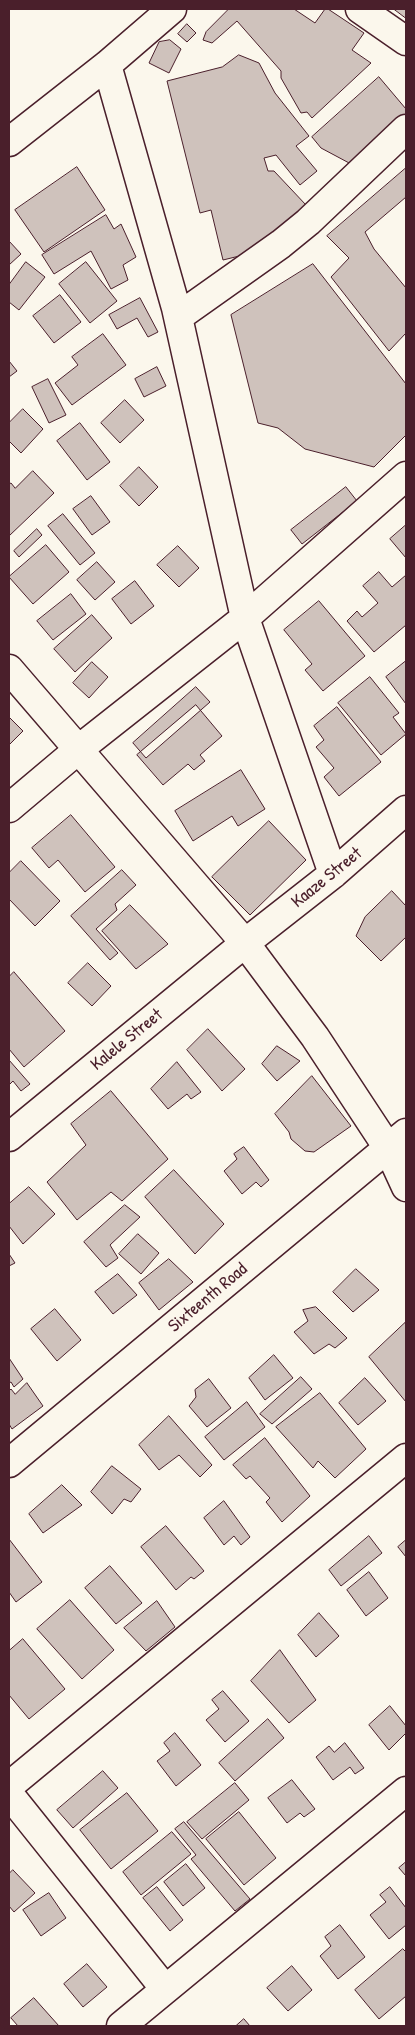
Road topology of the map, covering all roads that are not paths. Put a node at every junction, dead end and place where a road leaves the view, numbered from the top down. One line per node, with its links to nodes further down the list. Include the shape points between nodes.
1 (172, 9): 4 (street)
2 (360, 9): 3 (street)
3 (406, 41)
4 (106, 65): 6 (street); 7 (street)
5 (406, 129): 7 (street, via 302,228)
6 (9, 142)
7 (178, 317): 9 (street)
8 (406, 476): 9 (street)
9 (244, 618): 11 (street); 14 (street)
10 (9, 669): 11 (street)
11 (79, 750): 12 (street); 15 (street)
12 (9, 808)
13 (406, 810): 14 (street, Kaaze Street)
14 (333, 874): 15 (street, Kaaze Street)
15 (245, 943): 16 (street, Kalele Street); 17 (street)
16 (9, 1137)
17 (397, 1141): 18 (street); 20 (street, Sixteenth Road)
18 (406, 1187)
19 (406, 1458): 21 (street)
20 (9, 1462)
21 (9, 1786)
22 (406, 1791): 24 (street)
23 (9, 1794): 24 (street)
24 (165, 1989): 25 (street)
25 (121, 2026)

